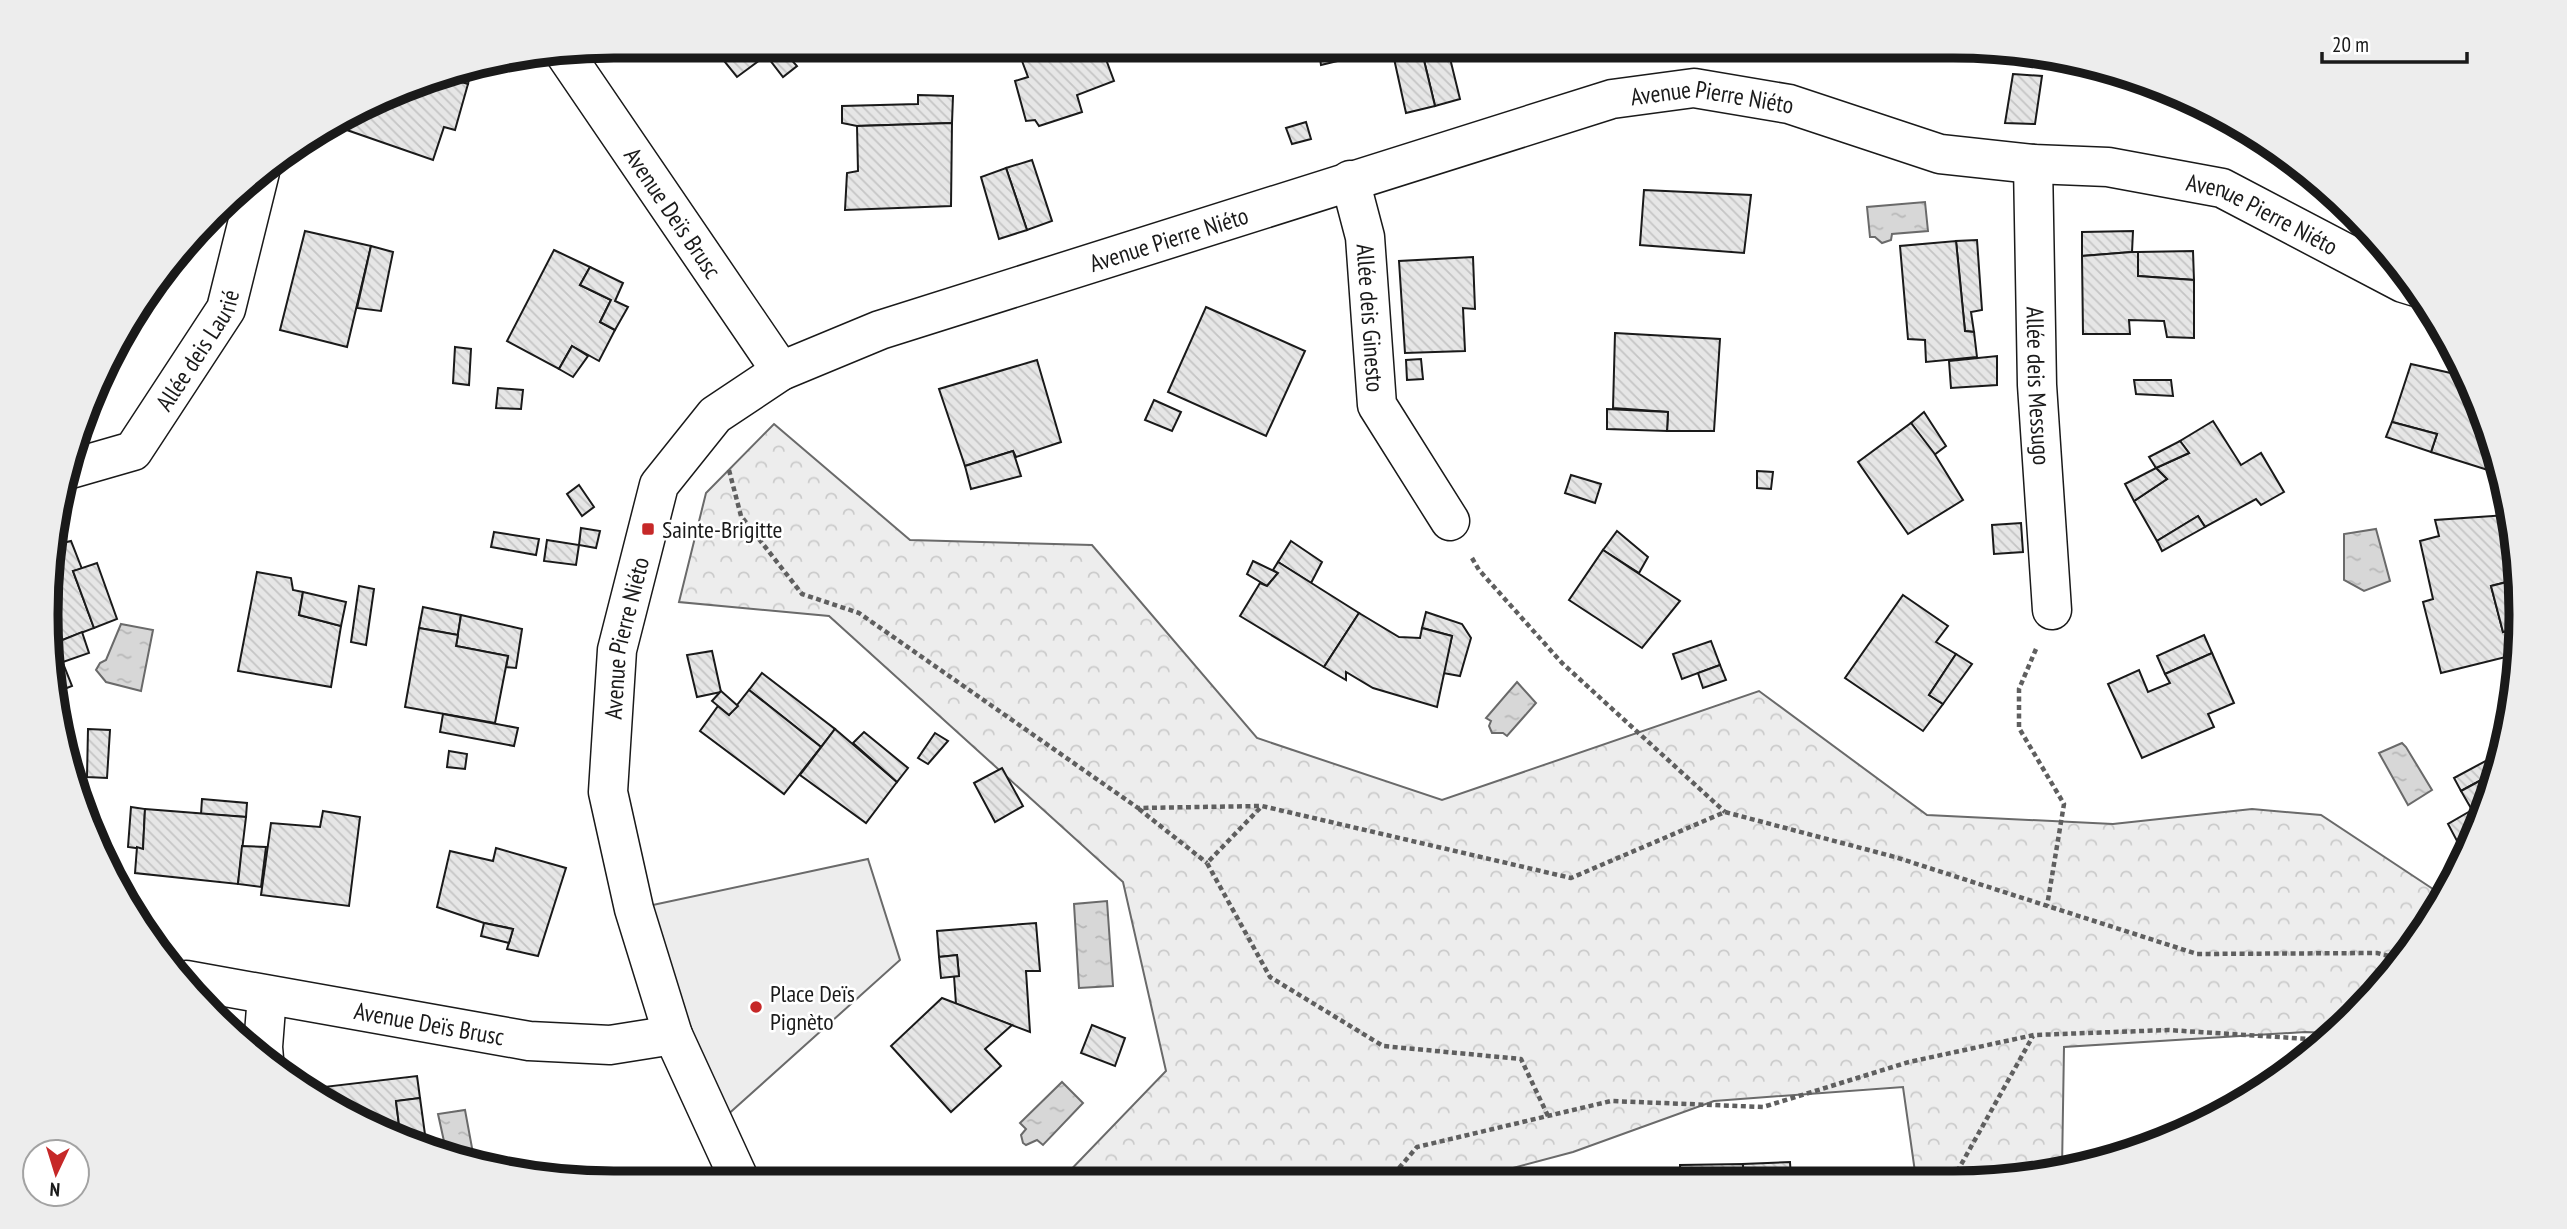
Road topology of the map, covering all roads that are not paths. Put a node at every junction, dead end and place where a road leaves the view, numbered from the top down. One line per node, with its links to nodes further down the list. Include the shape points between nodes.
1 (569, 60): 6 (street, Avenue Deïs Brusc)
2 (2034, 164): 3 (street, Avenue Pierre Niéto, via 1940,154 1789,104 1694,88 1612,99); 5 (street, Avenue Pierre Niéto, via 2108,167 2222,188); 9 (street, Allée deis Messugo, via 2037,385)
3 (1350, 180): 6 (street, Avenue Pierre Niéto, via 880,330); 8 (street, Allée deis Ginesto, via 1364,237 1377,405)
4 (256, 189): 7 (street, Allée deis Laurié, via 226,309 133,451)
5 (2397, 280)
6 (781, 371): 12 (street, Avenue Pierre Niéto, via 715,415 659,485 617,650 608,792 634,909)
7 (78, 467)
8 (1450, 521)
9 (2052, 610)
10 (196, 982): 11 (street, Avenue Deïs Brusc)
11 (267, 995): 12 (street, Avenue Deïs Brusc, via 530,1041 610,1045); 13 (street)
12 (673, 1035): 14 (street, Avenue Pierre Niéto)
13 (262, 1045)
14 (735, 1171)

